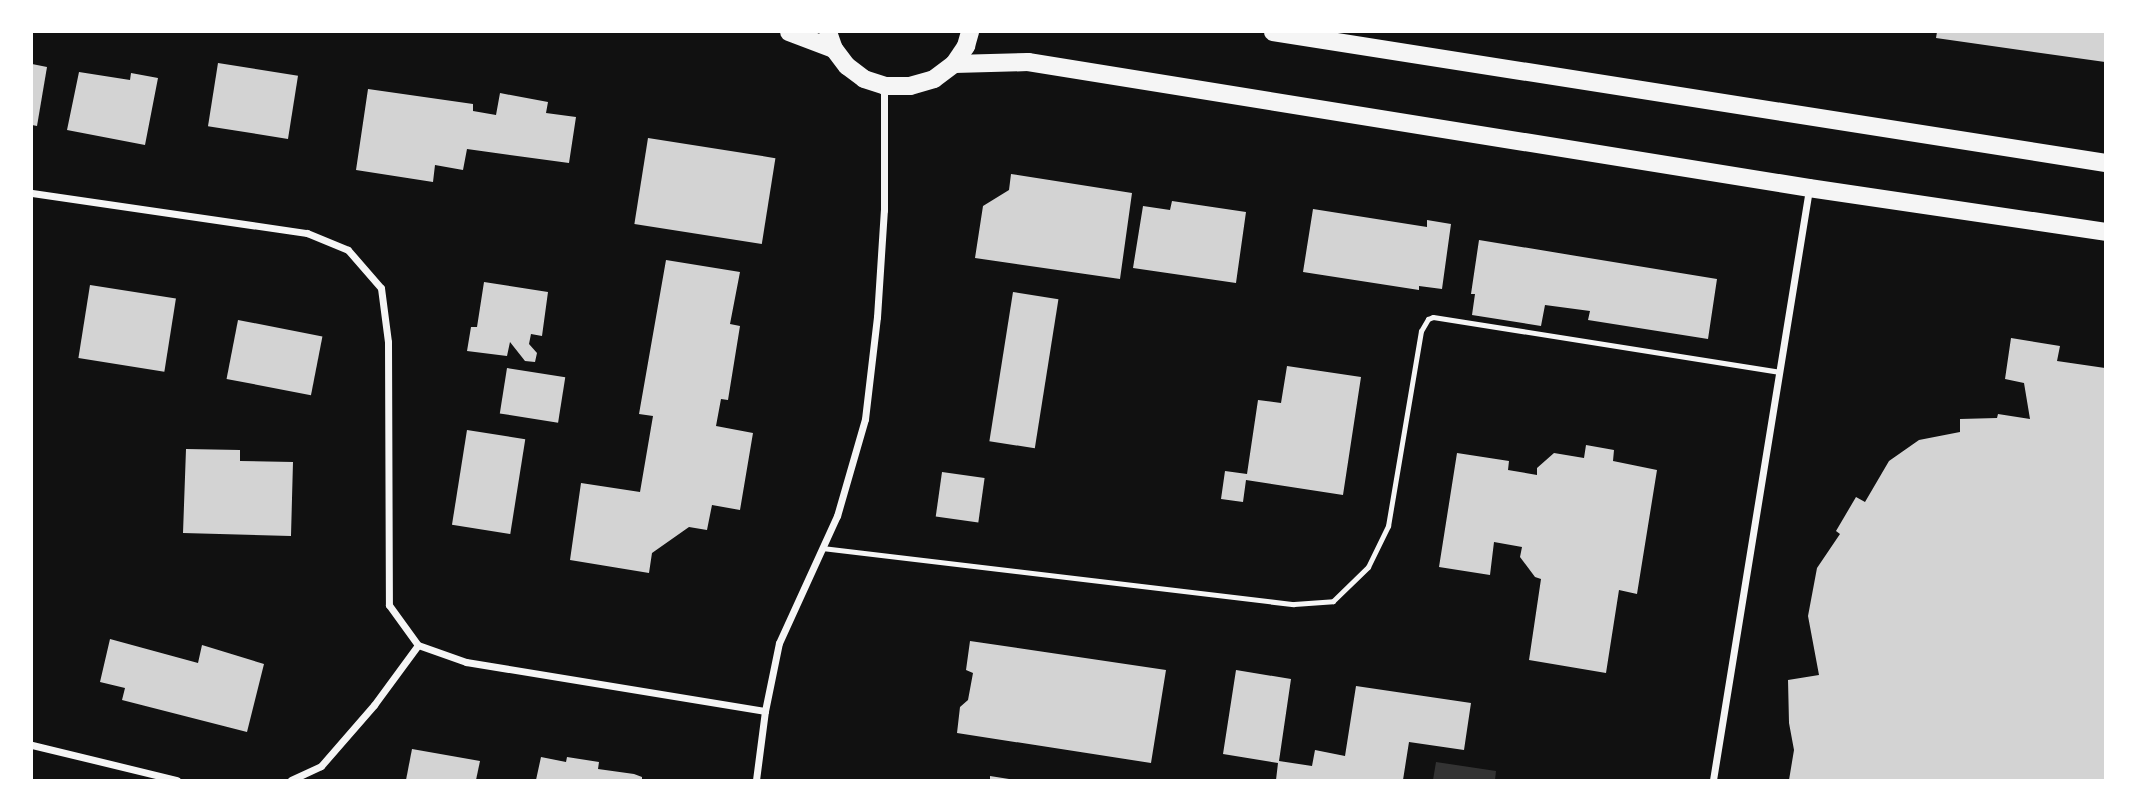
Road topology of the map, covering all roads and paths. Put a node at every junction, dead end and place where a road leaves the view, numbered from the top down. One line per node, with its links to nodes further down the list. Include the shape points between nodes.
1 (789, 32): 4 (main road)
2 (970, 32): 5 (main road)
3 (1273, 32): 7 (main road)
4 (831, 40): 6 (main road, via 847,66)
5 (954, 64): 6 (main road, via 934,79 910,86); 8 (main road, via 1035,64)
6 (884, 86): 12 (street, via 884,210 865,419 837,516)
7 (2105, 163)
8 (1809, 188): 10 (main road); 11 (street)
9 (32, 193): 13 (street, via 307,233 348,250 381,288 388,342 389,605)
10 (2105, 232)
11 (1780, 372): 12 (lane, via 1428,319 1420,331 1388,526 1368,567 1333,601 1294,604); 19 (street)
12 (822, 548): 14 (street, via 779,643)
13 (418, 645): 14 (street, via 466,662); 17 (street, via 321,766)
14 (765, 711): 18 (street)
15 (32, 745): 16 (street)
16 (177, 780)
17 (291, 780)
18 (756, 780)
19 (1713, 780)

